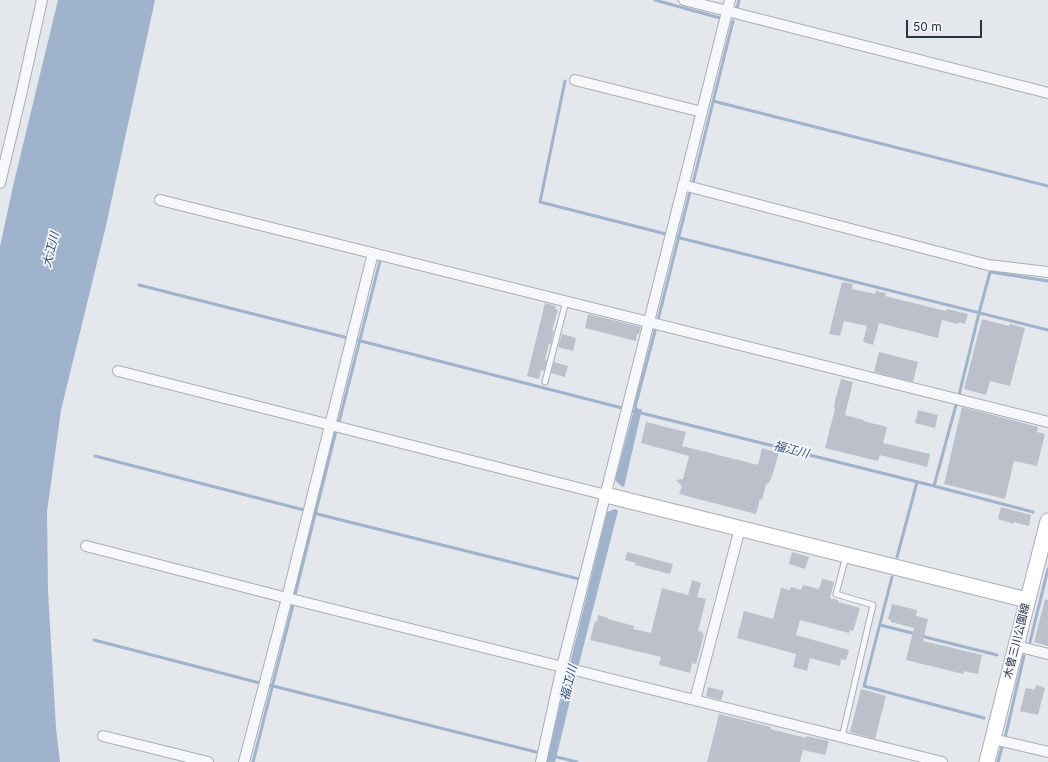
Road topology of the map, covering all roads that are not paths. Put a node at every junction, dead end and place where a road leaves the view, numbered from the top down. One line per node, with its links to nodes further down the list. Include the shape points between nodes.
1 (42, 0): 8 (street)
2 (684, 0): 4 (street)
3 (730, 0): 4 (street)
4 (727, 11): 6 (street); 7 (street)
5 (575, 80): 7 (street)
6 (1048, 93)
7 (702, 112): 9 (street)
8 (0, 183)
9 (683, 185): 12 (street, via 988,265); 14 (street)
10 (160, 200): 11 (street)
11 (373, 253): 13 (street); 18 (street)
12 (1048, 272)
13 (566, 301): 14 (street); 16 (lane)
14 (649, 323): 17 (street); 19 (street)
15 (118, 371): 18 (street)
16 (545, 382)
17 (1048, 422)
18 (330, 424): 19 (street); 25 (street)
19 (606, 495): 21 (street); 29 (street)
20 (1048, 521): 24 (street, 木曽三川公園線)
21 (740, 528): 23 (street); 30 (street)
22 (86, 546): 25 (street)
23 (846, 554): 26 (street); 32 (lane, via 836,594 873,605)
24 (1044, 554): 26 (street, 木曽三川公園線)
25 (287, 598): 29 (street); 36 (street)
26 (1027, 600): 27 (street, 木曽三川公園線)
27 (1016, 646): 28 (street); 33 (street, 木曽三川公園線)
28 (1048, 654)
29 (564, 667): 30 (street); 37 (street)
30 (695, 700): 32 (street)
31 (103, 736): 35 (street)
32 (842, 737): 38 (street)
33 (993, 740): 34 (street); 39 (street, 木曽三川公園線)
34 (1048, 752)
35 (208, 762)
36 (244, 762)
37 (541, 762)
38 (942, 762)
39 (988, 762)

